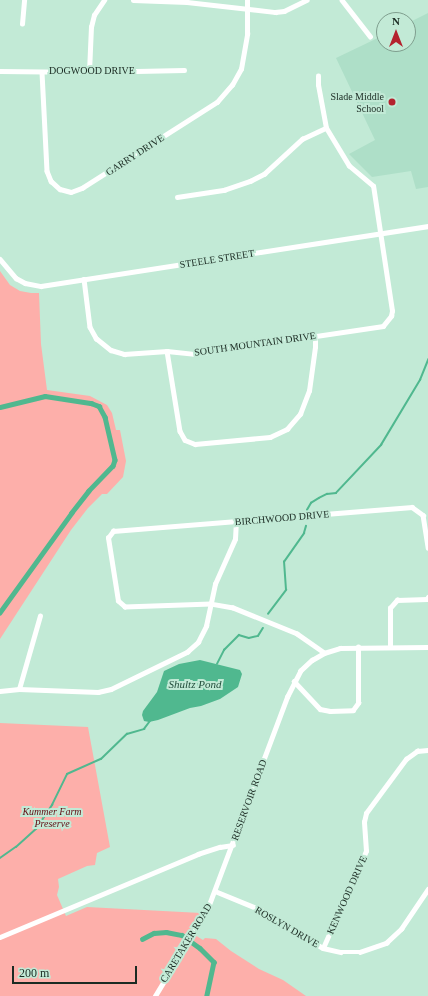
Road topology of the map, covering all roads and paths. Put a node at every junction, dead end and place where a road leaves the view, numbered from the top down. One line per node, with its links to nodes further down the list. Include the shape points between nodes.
1 (24, 0): 8 (street)
2 (104, 0): 13 (street, via 94,15 91,26)
3 (133, 0): 7 (street, via 187,2)
4 (247, 0): 7 (street, GARRY DRIVE)
5 (307, 0): 7 (street, via 284,11)
6 (342, 0): 9 (street)
7 (247, 9): 12 (street, GARRY DRIVE, via 247,34 241,69 217,102 82,188 71,192 60,189 51,181 47,171)
8 (22, 24)
9 (370, 36)
10 (184, 70): 13 (street, DOGWOOD DRIVE)
11 (0, 71): 12 (street, DOGWOOD DRIVE)
12 (42, 72): 13 (street, DOGWOOD DRIVE)
13 (89, 72)
14 (318, 76): 15 (street)
15 (326, 128): 16 (street, via 302,139 264,174 250,181 224,190); 18 (street, SOUTH MOUNTAIN DRIVE, via 350,166 373,186)
16 (177, 197)
17 (428, 226): 18 (street, STEELE STREET)
18 (380, 234): 20 (street, STEELE STREET); 21 (street, SOUTH MOUNTAIN DRIVE, via 391,316 383,326)
19 (0, 259): 20 (street, STEELE STREET, via 10,273 25,283 36,286)
20 (84, 279): 22 (street, SOUTH MOUNTAIN DRIVE, via 90,327 103,345 124,354)
21 (315, 336): 22 (street, SOUTH MOUNTAIN DRIVE, via 194,354); 22 (street, via 308,391 300,414 288,429 270,437 195,444 185,440 180,431)
22 (167, 351)
23 (236, 522): 24 (street, BIRCHWOOD DRIVE, via 412,507 422,515); 26 (street, via 235,539 215,584); 26 (street, BIRCHWOOD DRIVE, via 113,531 108,538 118,601 125,608)
24 (428, 548)
25 (428, 597): 29 (street, via 397,600 390,608)
26 (211, 604): 31 (street, via 240,610 291,631); 33 (street, via 206,626 193,648 167,664 111,689 98,692)
27 (40, 616): 33 (street)
28 (358, 647): 29 (street, RESERVOIR ROAD); 31 (street, RESERVOIR ROAD, via 340,648); 32 (street, via 358,703 353,710 320,709)
29 (390, 647): 30 (street, RESERVOIR ROAD)
30 (428, 647)
31 (324, 653): 32 (street, RESERVOIR ROAD, via 303,667)
32 (294, 681): 36 (street, RESERVOIR ROAD)
33 (19, 689): 34 (street)
34 (0, 692)
35 (428, 750): 40 (street, KENWOOD DRIVE, via 417,751 406,758 366,813 366,851)
36 (232, 845): 38 (street, CARETAKER ROAD); 39 (street, RESERVOIR ROAD, via 198,854)
37 (428, 889): 40 (street, ROSLYN DRIVE, via 401,929 386,943 364,952 341,952)
38 (215, 891): 40 (street, ROSLYN DRIVE, via 266,912); 41 (street, CARETAKER ROAD, via 202,921)
39 (0, 937)
40 (323, 948)
41 (155, 996)

